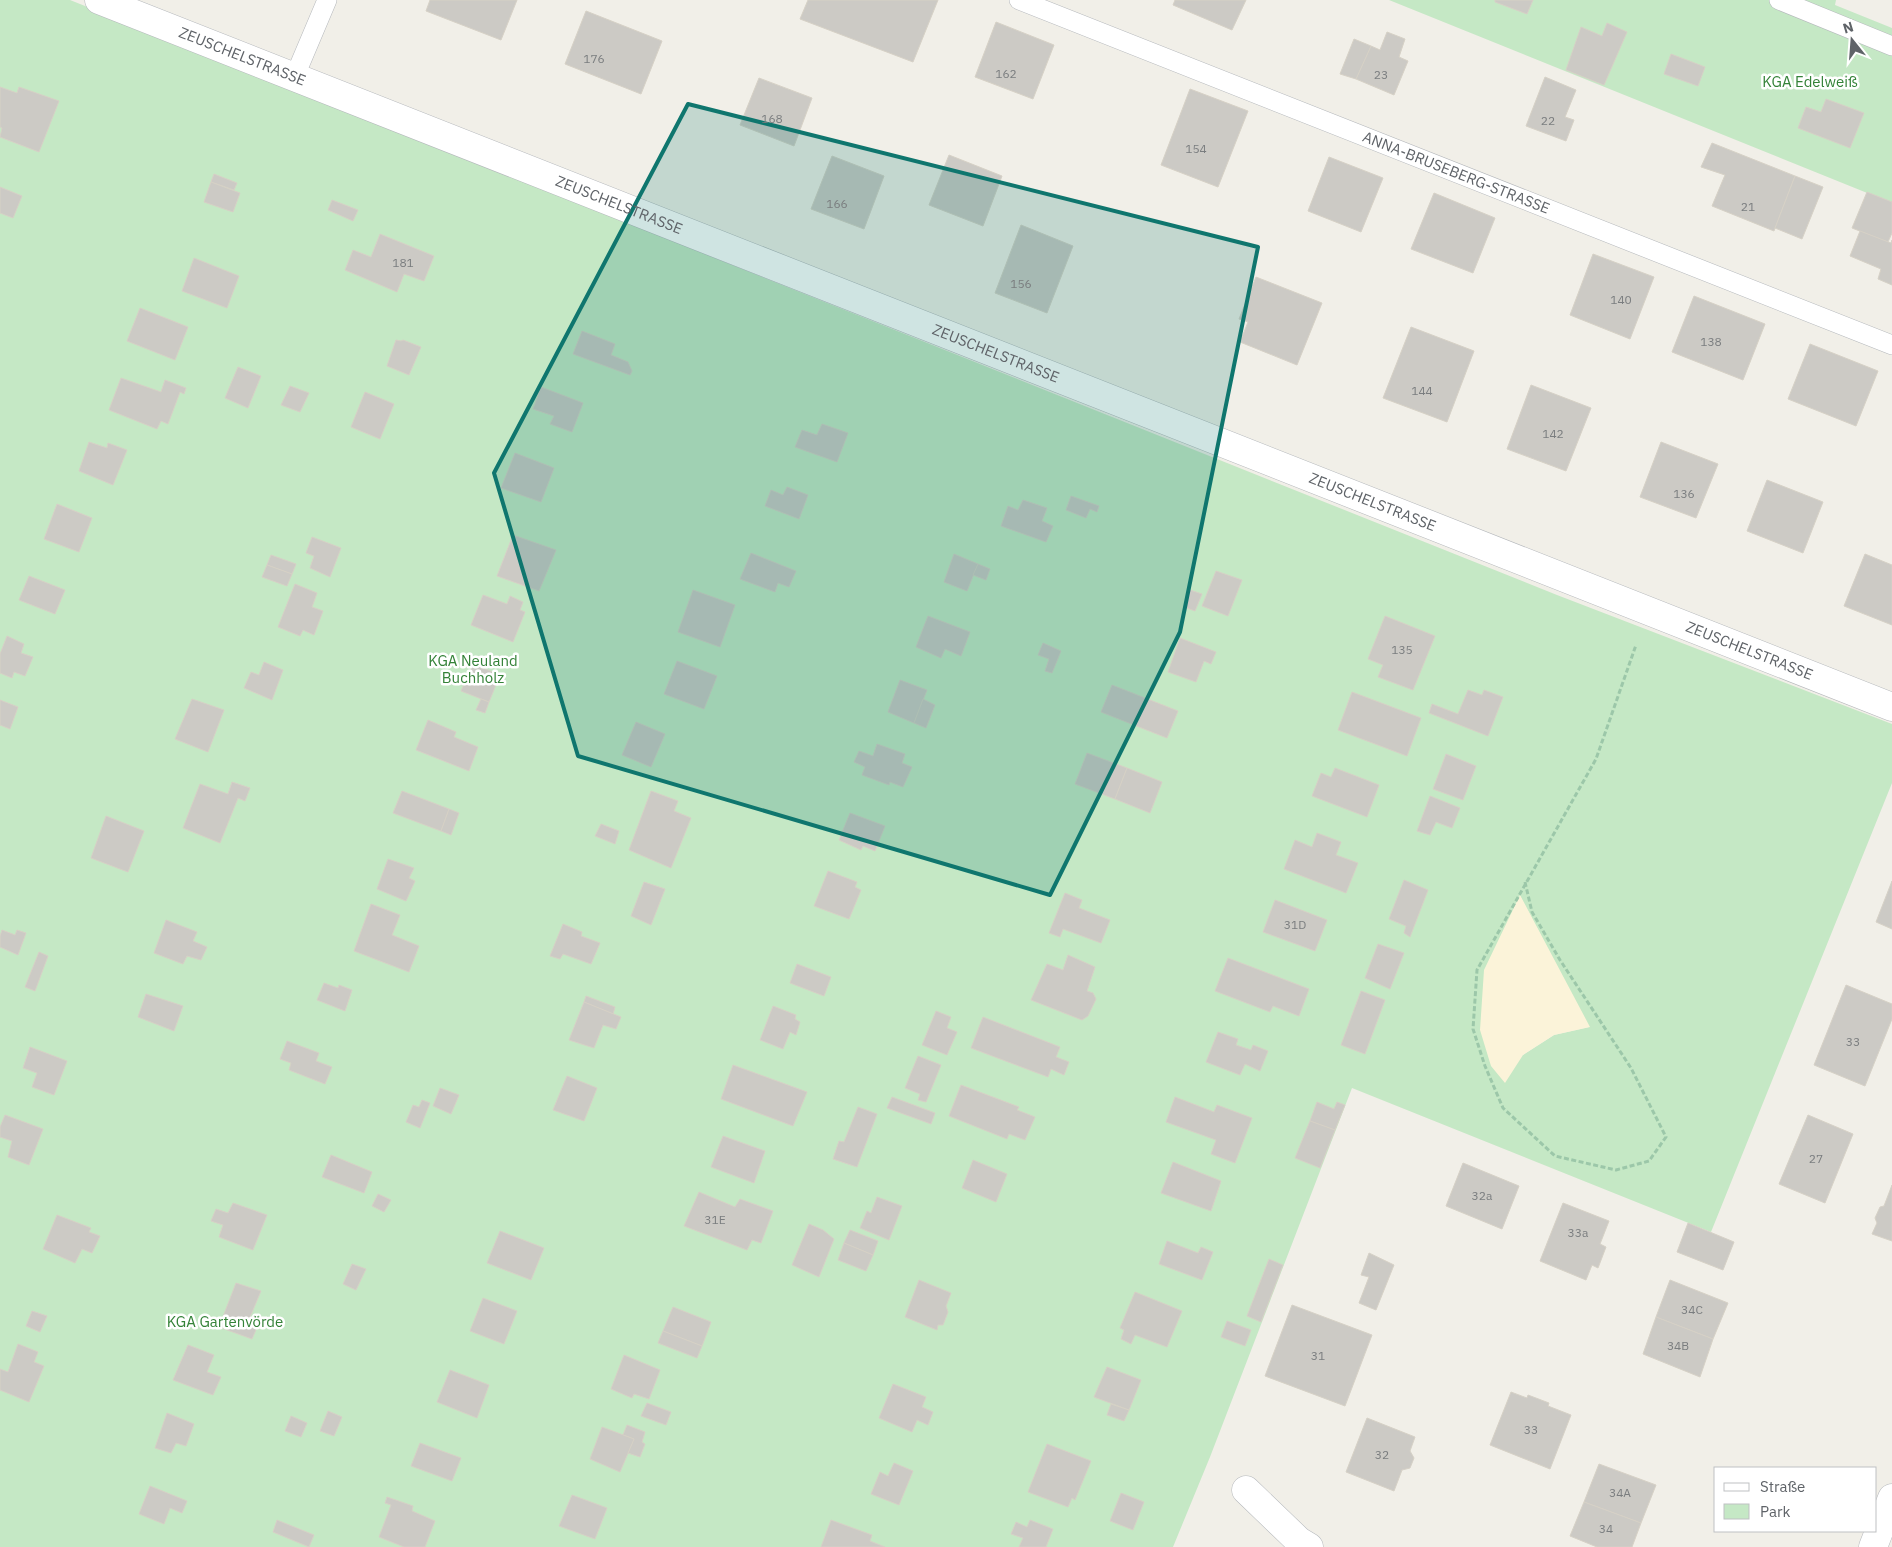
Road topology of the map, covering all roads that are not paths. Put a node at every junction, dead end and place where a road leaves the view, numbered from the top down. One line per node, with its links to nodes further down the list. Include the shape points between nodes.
1 (99, 0): 6 (street, ZEUSCHELSTRASSE)
2 (327, 0): 6 (lane)
3 (1019, 0): 7 (lane, ANNA-BRUSEBERG-STRASSE)
4 (1779, 0): 5 (lane)
5 (1892, 46)
6 (294, 78): 8 (street, ZEUSCHELSTRASSE)
7 (1892, 345)
8 (1892, 707)
9 (1246, 1490): 11 (street)
10 (1892, 1498): 12 (street)
11 (1309, 1547)
12 (1873, 1547)

